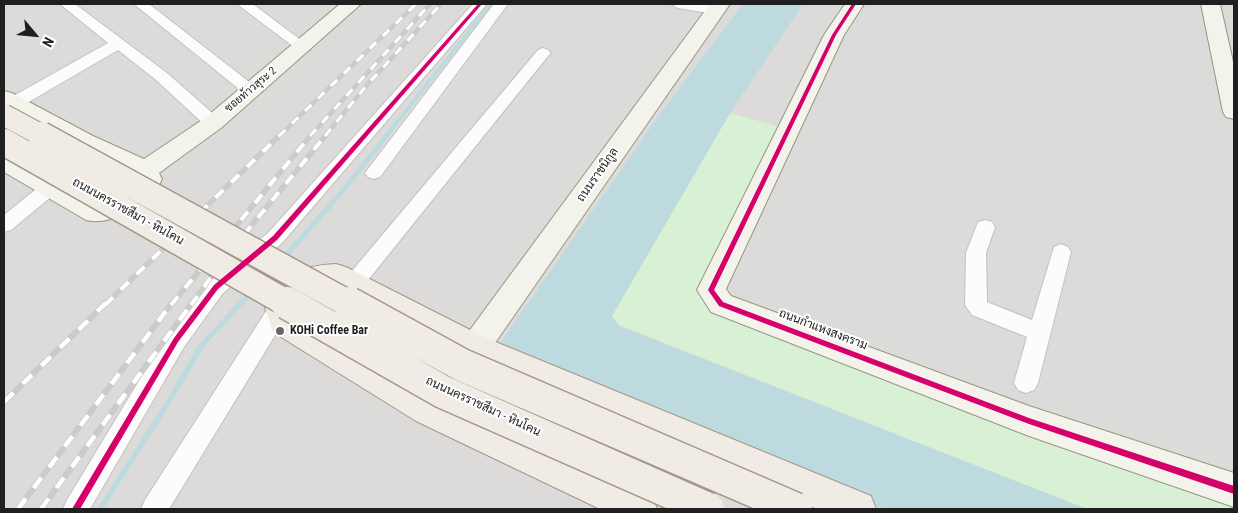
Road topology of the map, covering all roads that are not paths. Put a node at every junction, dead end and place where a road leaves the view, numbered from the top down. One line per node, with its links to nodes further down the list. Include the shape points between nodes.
1 (68, 4): 11 (street)
2 (141, 4): 14 (street)
3 (244, 4): 12 (street)
4 (480, 4): 17 (street)
5 (501, 4): 17 (street)
6 (678, 4): 9 (street)
7 (854, 4): 35 (street, ถนนกำแหงสงคราม, via 834,35 711,290 721,304 1029,421)
8 (348, 5): 12 (street, ซอยท้าวสุระ 2)
9 (718, 7): 33 (street, ถนนราชนิกูล)
10 (1220, 18): 16 (street)
11 (120, 43): 15 (street); 18 (street)
12 (303, 47): 14 (street, ซอยท้าวสุระ 2)
13 (543, 53): 30 (street)
14 (250, 91): 18 (street, ซอยท้าวสุระ 2)
15 (7, 105): 19 (street); 40 (main road, bridge, via 462,365)
16 (1234, 112)
17 (402, 113): 24 (street); 36 (street, via 275,238 216,287 176,340)
18 (213, 123): 23 (street, ซอยท้าวสุระ 2)
19 (85, 141): 21 (street); 25 (street, via 80,152 66,163)
20 (4, 142): 39 (main road, ถนนนครราชสีมา - หินโคน, bridge, via 443,392)
21 (113, 154): 23 (street); 26 (street, via 75,168)
22 (4, 161): 25 (street)
23 (146, 170): 26 (street, via 150,179 132,199 113,209 95,213)
24 (374, 172)
25 (30, 175): 26 (street)
26 (51, 187): 27 (street)
27 (4, 225)
28 (985, 227): 32 (street, via 976,260 976,305)
29 (1061, 252): 32 (street)
30 (352, 284): 31 (main road, via 336,275 313,276 291,288); 33 (main road)
31 (280, 308): 37 (street); 38 (main road, via 284,323 428,410)
32 (1040, 332): 34 (street)
33 (475, 347): 41 (main road)
34 (1026, 383)
35 (1234, 490)
36 (76, 509)
37 (154, 509)
38 (639, 509)
39 (708, 509)
40 (796, 509)
41 (858, 509)

